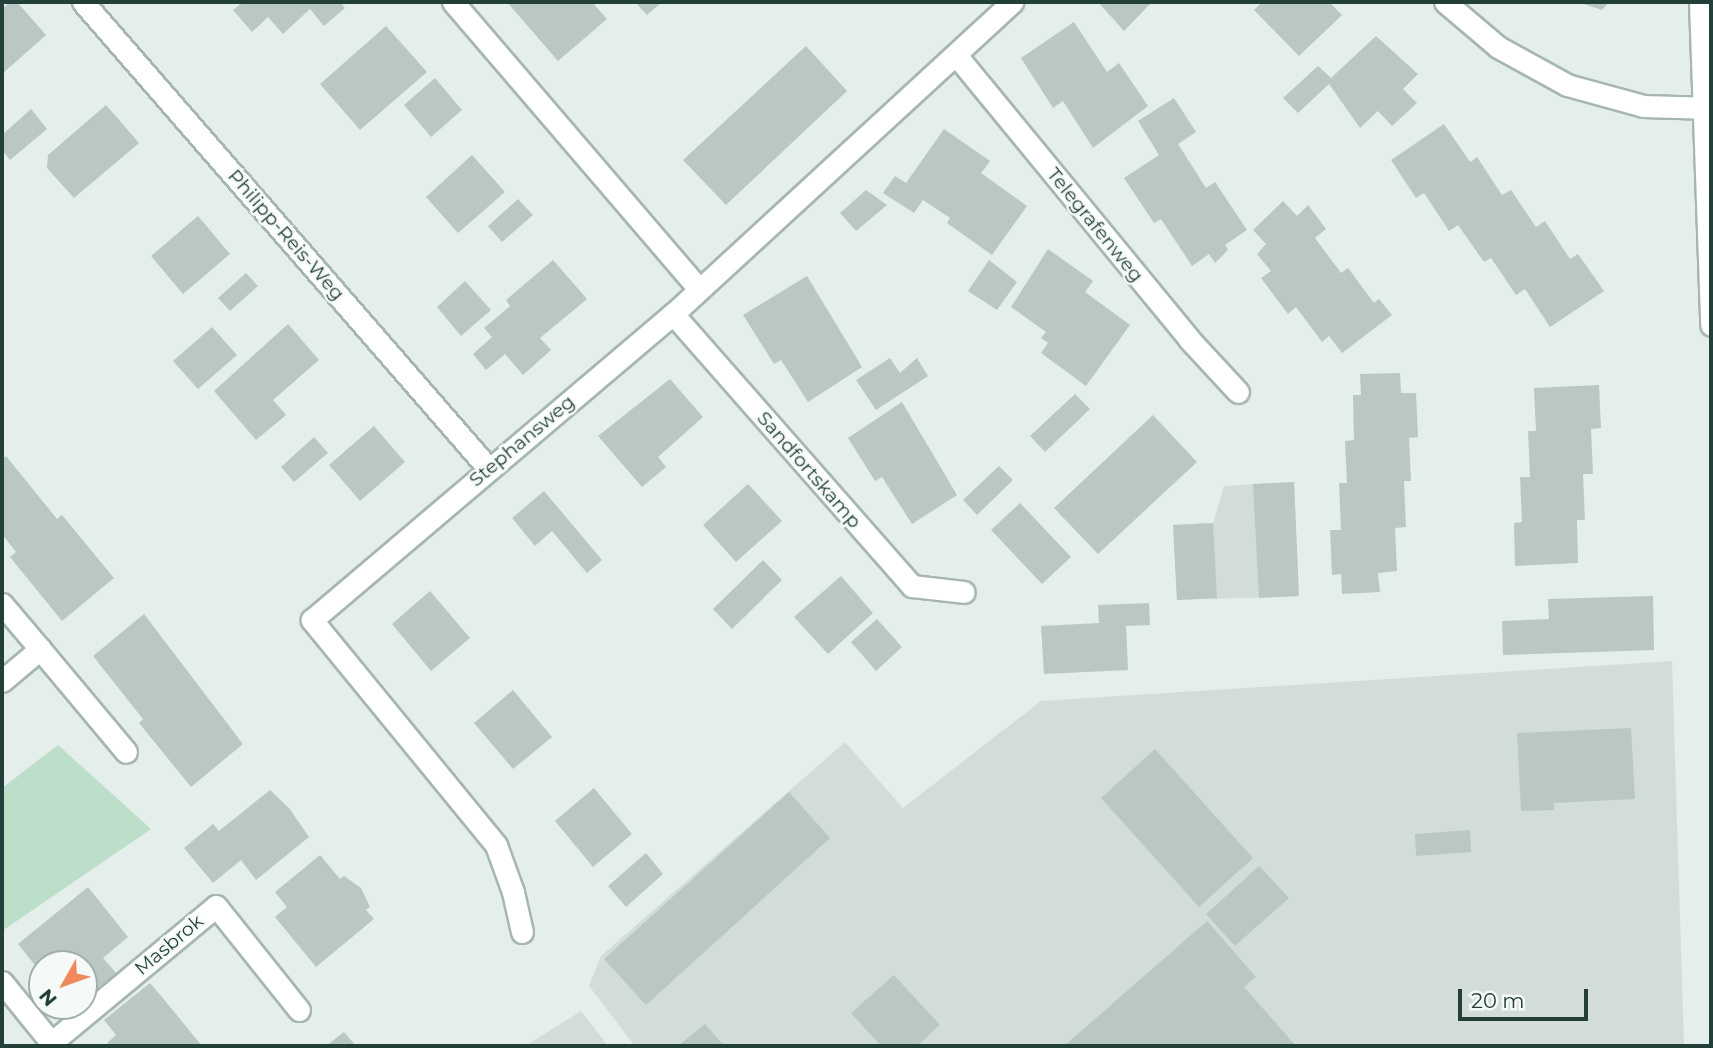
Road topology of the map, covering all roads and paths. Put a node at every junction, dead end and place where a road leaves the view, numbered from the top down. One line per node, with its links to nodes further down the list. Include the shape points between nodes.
1 (83, 2): 12 (street, Philipp-Reis-Weg)
2 (453, 2): 8 (street)
3 (1012, 2): 6 (street, Stephansweg)
4 (1445, 2): 7 (street, via 1498,47 1567,85 1643,106)
5 (1700, 2): 7 (street)
6 (956, 55): 8 (street, Stephansweg); 11 (street, Telegrafenweg, via 1189,339)
7 (1707, 108): 10 (street)
8 (699, 289): 9 (street, Stephansweg)
9 (673, 314): 12 (street, Stephansweg); 13 (street, Sandfortskamp, via 912,586)
10 (1711, 325)
11 (1238, 392)
12 (489, 469): 18 (street, Stephansweg, via 312,620 496,845)
13 (964, 592)
14 (2, 604): 15 (street)
15 (40, 649): 16 (street); 17 (street)
16 (2, 681)
17 (126, 752)
18 (522, 932)
19 (2, 982): 21 (street, Masbrok)
20 (299, 1010): 21 (street, Masbrok, via 216,906)
21 (53, 1044)

